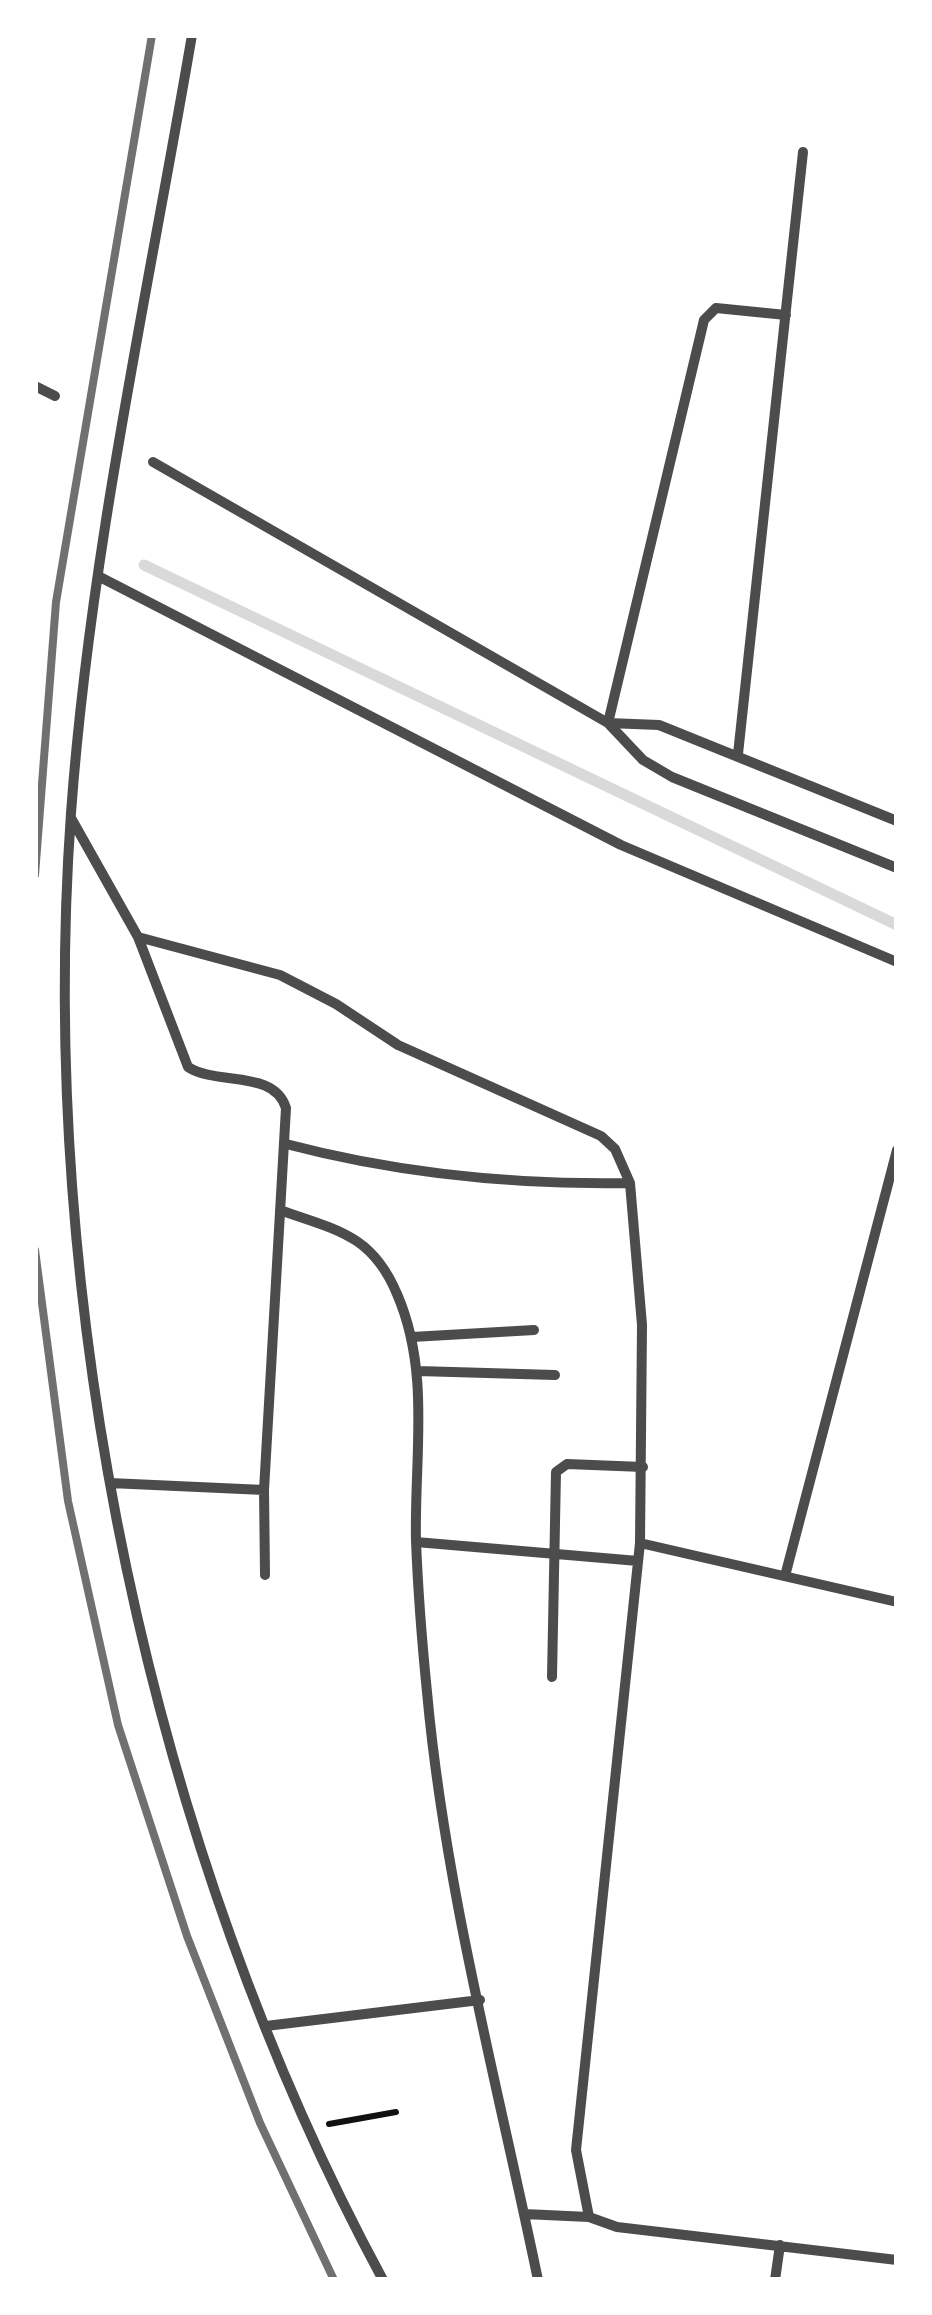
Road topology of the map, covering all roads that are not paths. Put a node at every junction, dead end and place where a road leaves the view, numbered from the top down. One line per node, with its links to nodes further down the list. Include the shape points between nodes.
1 (192, 35): 7 (street)
2 (803, 152): 3 (street)
3 (786, 315): 8 (street, via 716,308 704,320); 9 (street)
4 (35, 386): 5 (street)
5 (55, 396)
6 (153, 462): 8 (street)
7 (98, 576): 10 (street); 14 (street, via 621,846)
8 (608, 723): 9 (street, via 659,725); 12 (street, via 643,760 672,777)
9 (738, 754): 11 (street)
10 (71, 817): 13 (street); 24 (street, via 65,998 70,1161 85,1323)
11 (897, 821)
12 (897, 868)
13 (138, 937): 15 (street, via 188,1067 208,1077 266,1084 280,1094); 17 (street, via 309,988 398,1045 601,1136 625,1165)
14 (897, 962)
15 (286, 1144): 17 (street, via 454,1177); 18 (street)
16 (897, 1150): 31 (street)
17 (630, 1183): 23 (street, via 642,1325)
18 (280, 1210): 20 (street, via 357,1238 372,1250 396,1289); 25 (street)
19 (534, 1330): 20 (street)
20 (412, 1336): 21 (street)
21 (418, 1371): 22 (street); 26 (street)
22 (555, 1375)
23 (643, 1467): 27 (street); 28 (street, via 559,1468)
24 (110, 1484): 25 (street); 35 (street, via 197,1834)
25 (264, 1490): 30 (street)
26 (416, 1542): 28 (street); 34 (street, via 448,1848)
27 (640, 1543): 29 (street); 31 (street)
28 (554, 1554): 29 (street); 33 (street)
29 (638, 1561): 37 (street, via 576,2150)
30 (265, 1575)
31 (785, 1576): 32 (street)
32 (897, 1602)
33 (552, 1677)
34 (480, 2000): 35 (street); 36 (street)
35 (266, 2026): 40 (street)
36 (524, 2214): 37 (street); 41 (street)
37 (588, 2217): 38 (street, via 617,2227)
38 (780, 2245): 39 (street); 42 (street)
39 (897, 2260)
40 (384, 2280)
41 (538, 2280)
42 (775, 2280)

